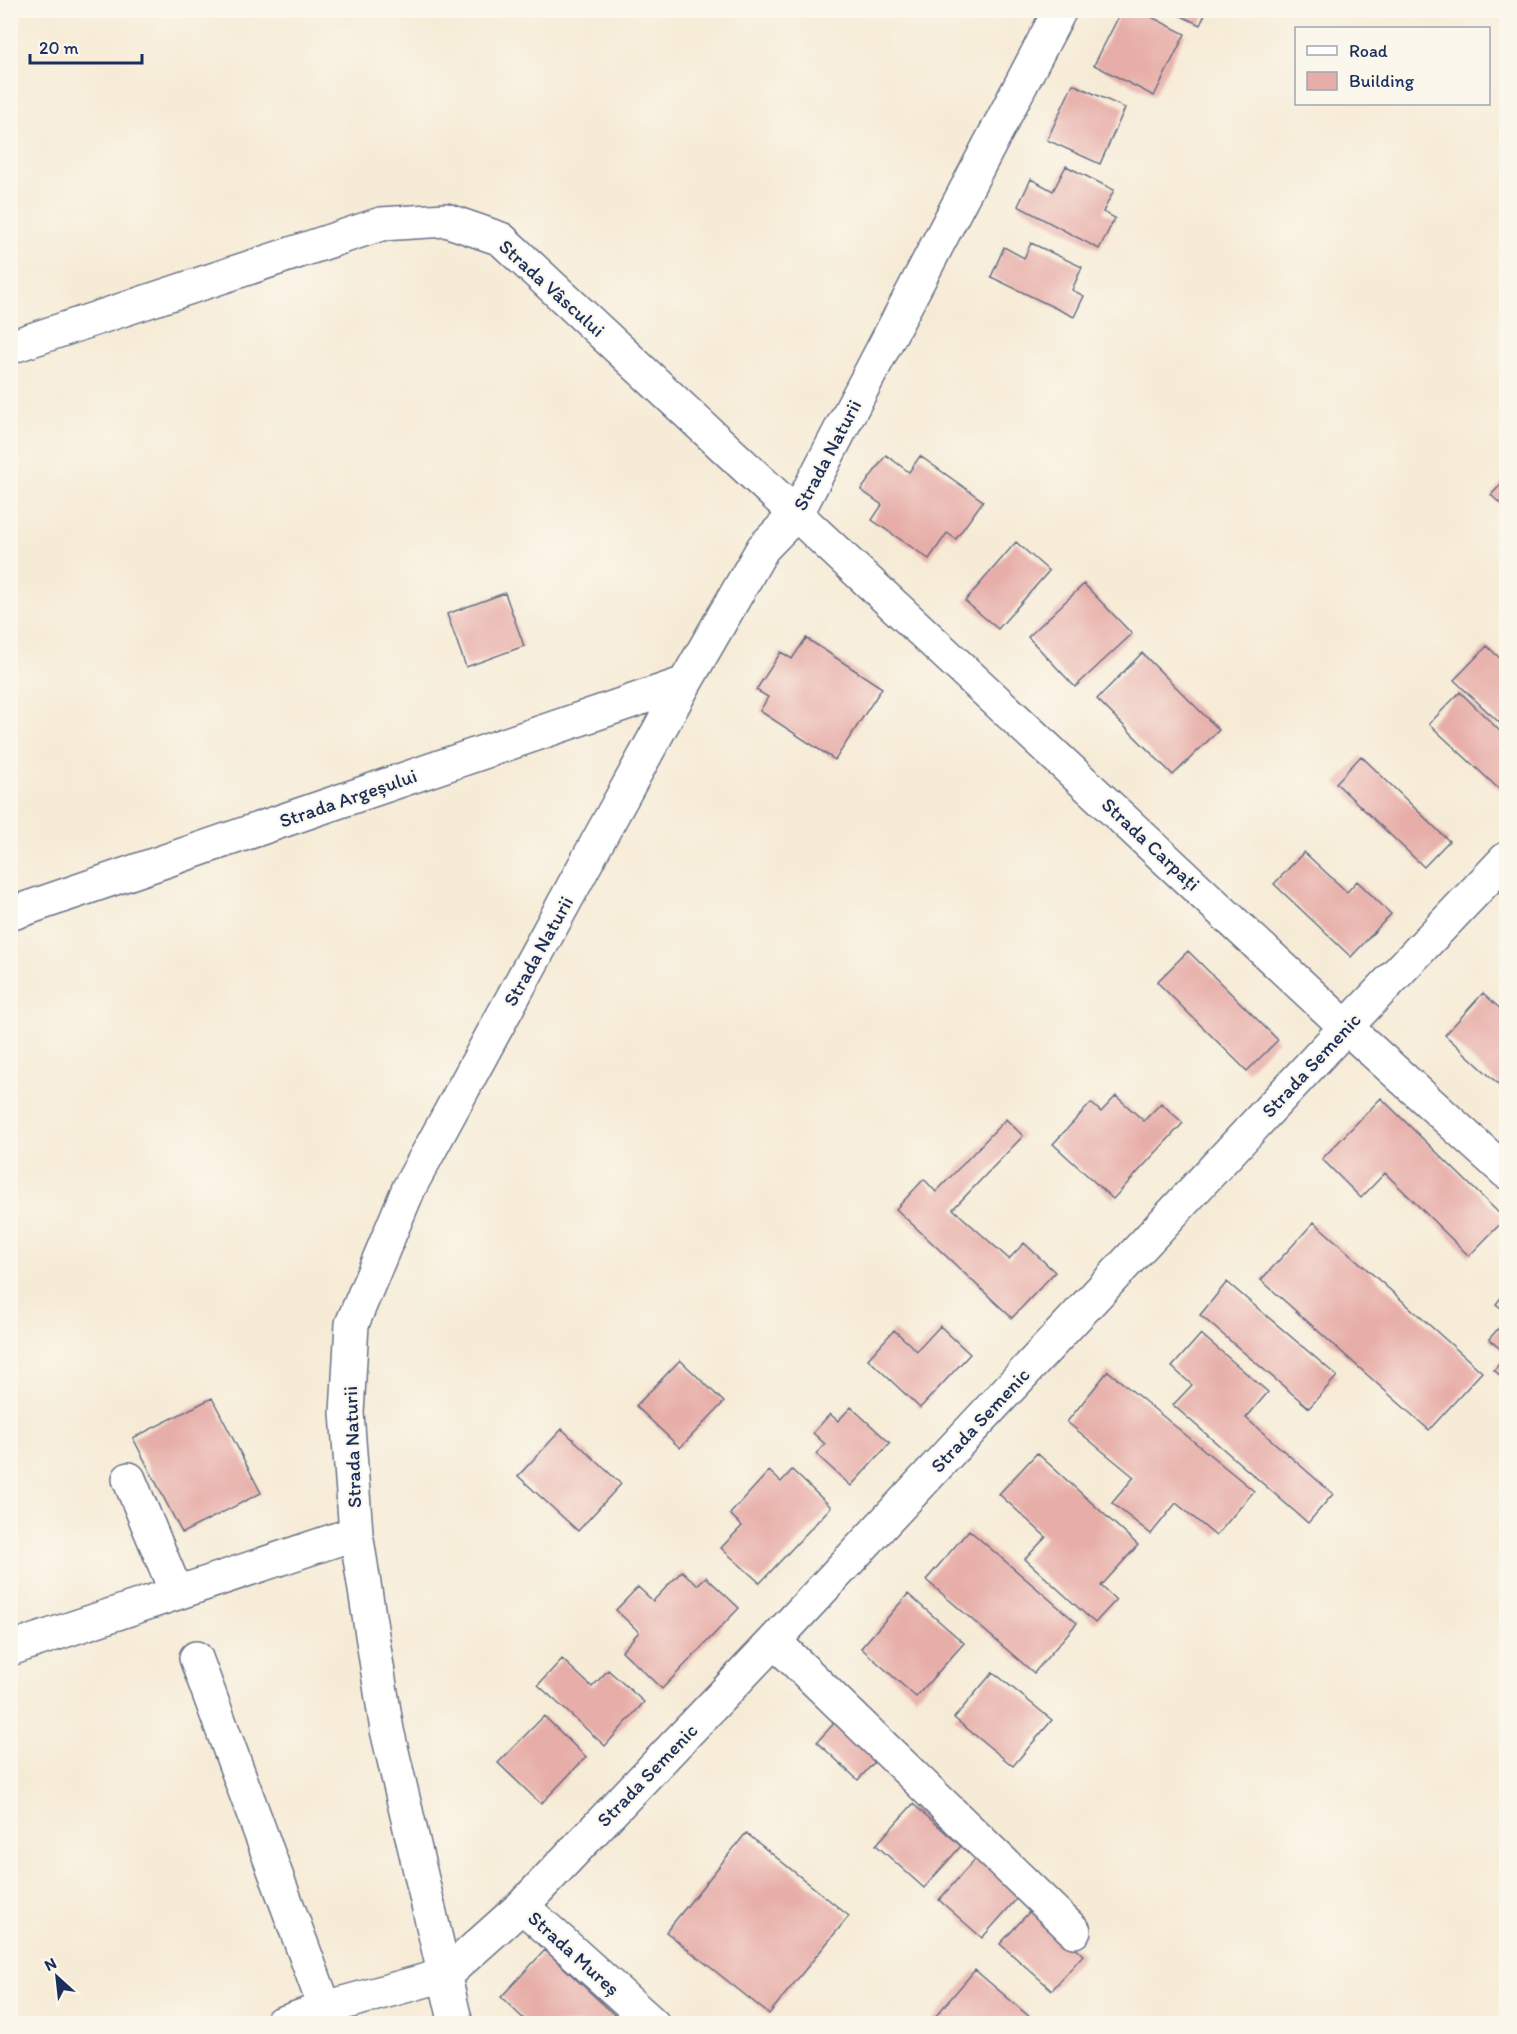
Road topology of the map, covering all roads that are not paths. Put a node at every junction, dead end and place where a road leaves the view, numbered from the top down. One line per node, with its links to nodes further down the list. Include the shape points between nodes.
1 (1060, 10): 3 (street, Strada Naturii)
2 (10, 347): 3 (street, Strada Vâscului, via 381,224 446,220 501,239)
3 (797, 513): 4 (street, Strada Naturii, via 763,548); 7 (street, Strada Carpați)
4 (685, 683): 6 (street, Strada Argeșului); 10 (street, Strada Naturii, via 409,1188 352,1324 347,1413)
5 (1506, 859): 7 (street, Strada Semenic)
6 (10, 914)
7 (1347, 1027): 8 (street, Strada Carpați); 12 (street, Strada Semenic)
8 (1506, 1172)
9 (129, 1479): 11 (street)
10 (356, 1533): 11 (street); 17 (street, Strada Naturii, via 387,1730)
11 (176, 1592): 13 (street)
12 (774, 1641): 15 (street, Strada Semenic); 16 (street)
13 (10, 1649)
14 (196, 1658): 18 (street)
15 (522, 1906): 17 (street, Strada Semenic); 21 (street, Strada Mureș)
16 (1074, 1931)
17 (445, 1975): 18 (street); 20 (street, Strada Naturii)
18 (325, 2008): 19 (street)
19 (280, 2024)
20 (456, 2024)
21 (652, 2024)

